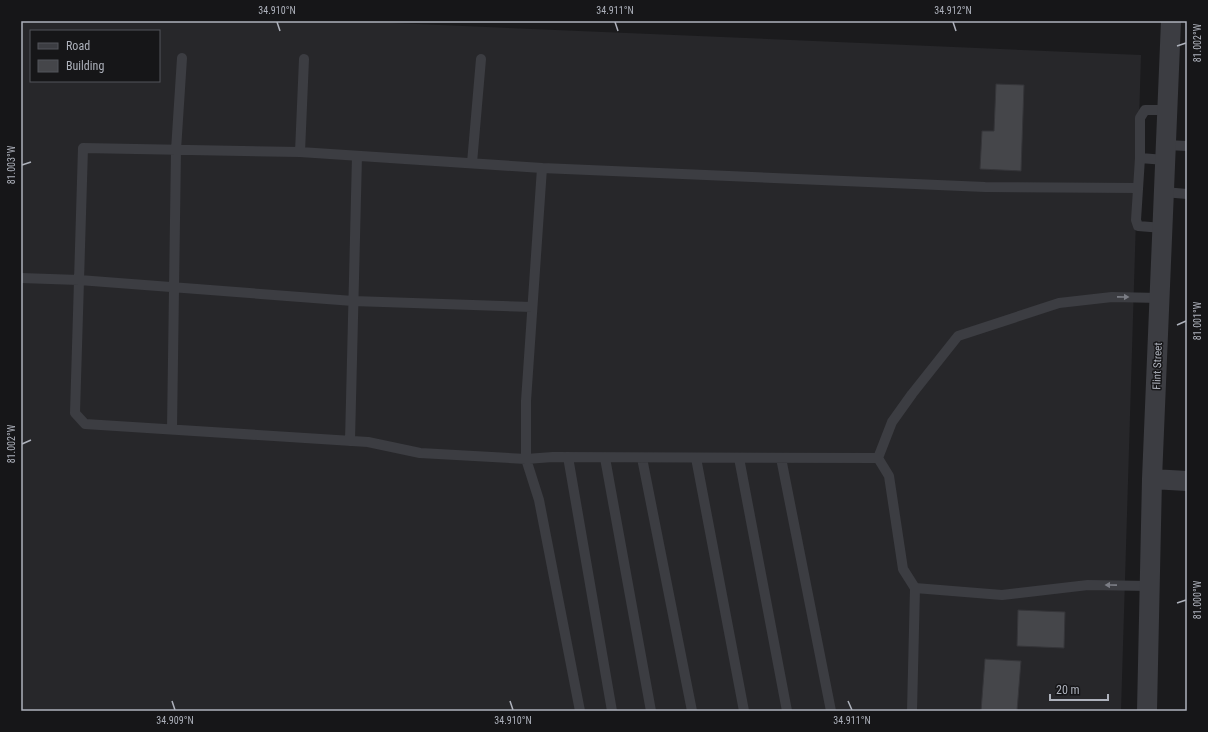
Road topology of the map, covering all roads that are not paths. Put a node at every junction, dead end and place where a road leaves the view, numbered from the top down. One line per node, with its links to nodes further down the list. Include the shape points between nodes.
1 (1171, 21): 5 (street, Flint Street)
2 (182, 58): 7 (lane)
3 (304, 59): 8 (lane)
4 (481, 59): 12 (lane)
5 (1167, 110): 9 (street, Flint Street); 11 (lane, via 1142,112)
6 (1187, 146): 9 (lane)
7 (176, 150): 8 (lane); 19 (lane, via 83,148); 20 (lane)
8 (300, 152): 10 (lane)
9 (1165, 152): 11 (lane); 15 (street, Flint Street)
10 (357, 156): 12 (lane); 22 (lane)
11 (1140, 158): 14 (lane)
12 (472, 163): 13 (lane)
13 (542, 168): 14 (lane, via 985,187); 23 (lane)
14 (1138, 188): 17 (lane, via 1138,226)
15 (1164, 192): 16 (lane); 17 (street, Flint Street)
16 (1187, 194)
17 (1163, 228): 21 (street, Flint Street)
18 (21, 278): 19 (lane)
19 (79, 280): 20 (lane); 24 (lane, via 75,413 85,424)
20 (173, 287): 22 (lane); 24 (lane)
21 (1160, 298): 32 (lane, one-way to 21, via 892,422 958,336 1059,302 1112,297); 34 (street, Flint Street)
22 (354, 300): 23 (lane); 25 (lane)
23 (532, 307): 33 (lane, via 526,401)
24 (172, 429): 25 (lane)
25 (350, 440): 33 (lane, via 420,453)
26 (568, 457): 27 (lane); 33 (lane); 39 (lane)
27 (605, 458): 28 (lane); 40 (lane)
28 (642, 458): 29 (lane); 41 (lane)
29 (696, 458): 30 (lane); 42 (lane)
30 (739, 458): 31 (lane); 43 (lane)
31 (781, 458): 32 (lane); 44 (lane)
32 (878, 458): 37 (lane, via 888,476 903,569)
33 (526, 460): 38 (lane, via 539,500)
34 (1152, 479): 35 (street); 36 (street, Flint Street)
35 (1187, 481)
36 (1150, 586): 37 (lane, one-way to 37, via 1088,585 1002,595); 46 (street, Flint Street)
37 (915, 588): 45 (lane)
38 (580, 711)
39 (612, 711)
40 (651, 711)
41 (692, 711)
42 (744, 711)
43 (787, 711)
44 (831, 711)
45 (912, 711)
46 (1147, 711)

